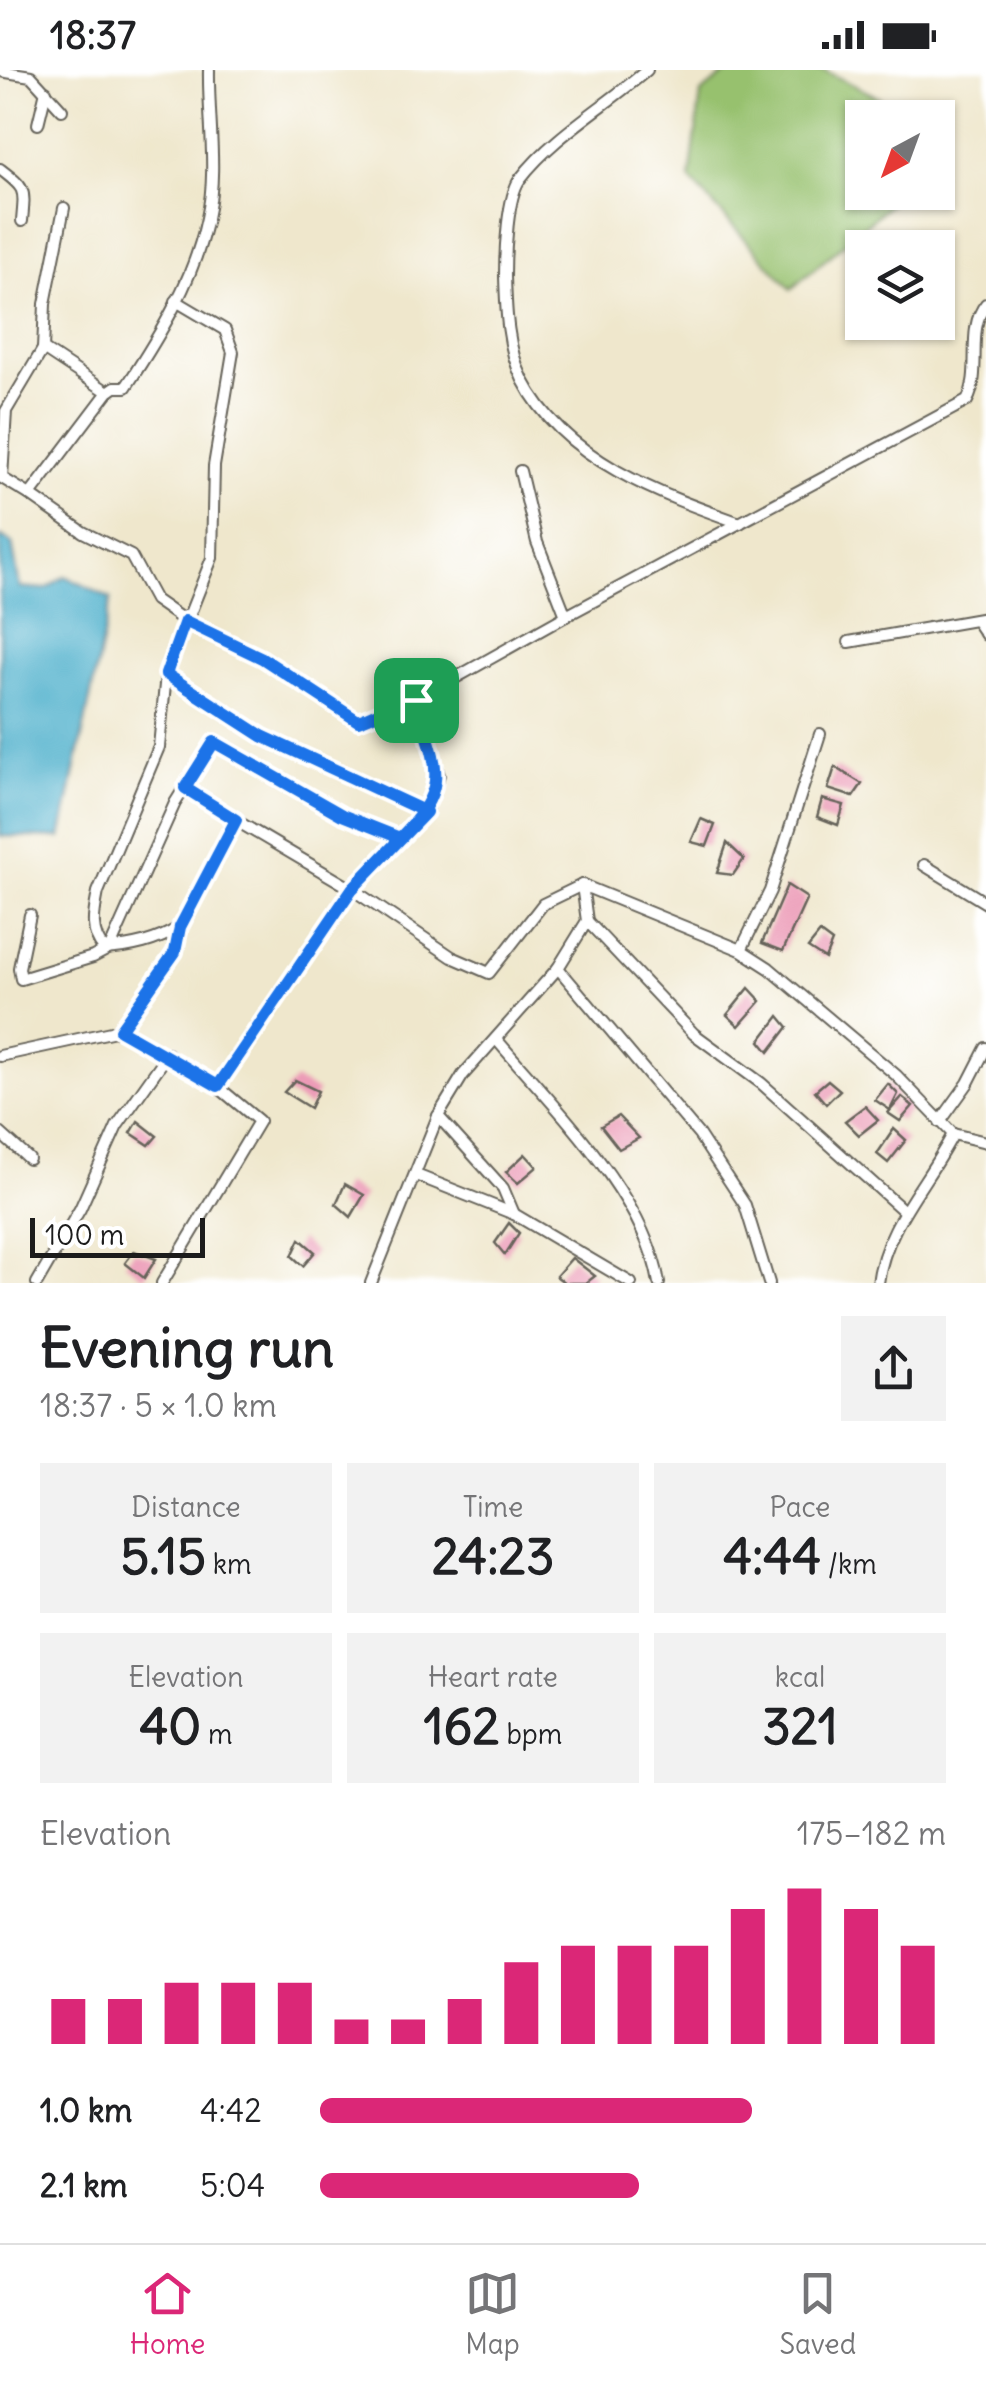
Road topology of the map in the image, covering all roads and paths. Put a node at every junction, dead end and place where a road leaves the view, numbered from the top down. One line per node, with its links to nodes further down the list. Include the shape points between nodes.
1 (209, 70): 10 (street, via 208,216)
2 (647, 70): 16 (street, via 517,182 505,248 506,318 522,378 552,422 598,459 676,500)
3 (0, 71): 4 (street, via 31,76)
4 (46, 91): 5 (street); 6 (street)
5 (62, 110)
6 (38, 124)
7 (0, 169): 9 (street, via 25,190)
8 (64, 208): 12 (street)
9 (22, 221)
10 (176, 301): 13 (street, via 126,386); 19 (street, via 226,330 233,352 214,466 212,558)
11 (986, 304): 16 (street, via 977,315 968,401)
12 (43, 349): 13 (street); 15 (street, via 6,411 2,478)
13 (108, 392): 15 (street)
14 (520, 471): 17 (street, via 537,542)
15 (30, 495): 19 (street, via 131,556 155,600)
16 (740, 523): 17 (street)
17 (566, 616): 23 (street)
18 (981, 619): 20 (street); 21 (street)
19 (185, 621): 22 (street); 23 (street, via 262,658 358,721 392,703)
20 (986, 635)
21 (848, 642)
22 (166, 674): 26 (street, via 262,736); 36 (street, via 158,746 98,892 96,940)
23 (416, 700): 26 (street, via 438,775)
24 (820, 734): 37 (street, via 770,891)
25 (185, 788): 27 (street); 28 (street, via 214,742 342,815); 36 (street)
26 (426, 812): 28 (street)
27 (236, 820): 31 (street); 35 (street)
28 (400, 838): 31 (street)
29 (924, 865): 32 (street)
30 (582, 885): 31 (street, via 543,904 489,972 452,957); 34 (street); 37 (street)
31 (352, 889): 44 (street)
32 (986, 903)
33 (30, 915): 36 (street, via 20,979)
34 (587, 921): 38 (street); 52 (street, via 694,1034)
35 (180, 927): 36 (street, via 131,947); 39 (street, via 175,952)
36 (110, 948)
37 (741, 950): 46 (street, via 896,1075)
38 (558, 968): 40 (street); 59 (street, via 699,1135 745,1205)
39 (120, 1030): 42 (street); 43 (street)
40 (496, 1040): 45 (street); 58 (street, via 602,1162 642,1230)
41 (986, 1048): 46 (street)
42 (168, 1054): 44 (street); 54 (street, via 117,1126 80,1209)
43 (0, 1056)
44 (218, 1086): 55 (street, via 259,1121)
45 (438, 1116): 51 (street); 53 (street, via 503,1188)
46 (940, 1122): 48 (street)
47 (0, 1133): 50 (street)
48 (953, 1134): 49 (street); 52 (street)
49 (986, 1142)
50 (28, 1159)
51 (416, 1176): 53 (street); 56 (street)
52 (904, 1211): 60 (street, via 881,1258)
53 (514, 1214): 57 (street)
54 (36, 1283)
55 (162, 1283)
56 (371, 1283)
57 (631, 1283)
58 (659, 1283)
59 (769, 1283)
60 (878, 1283)

